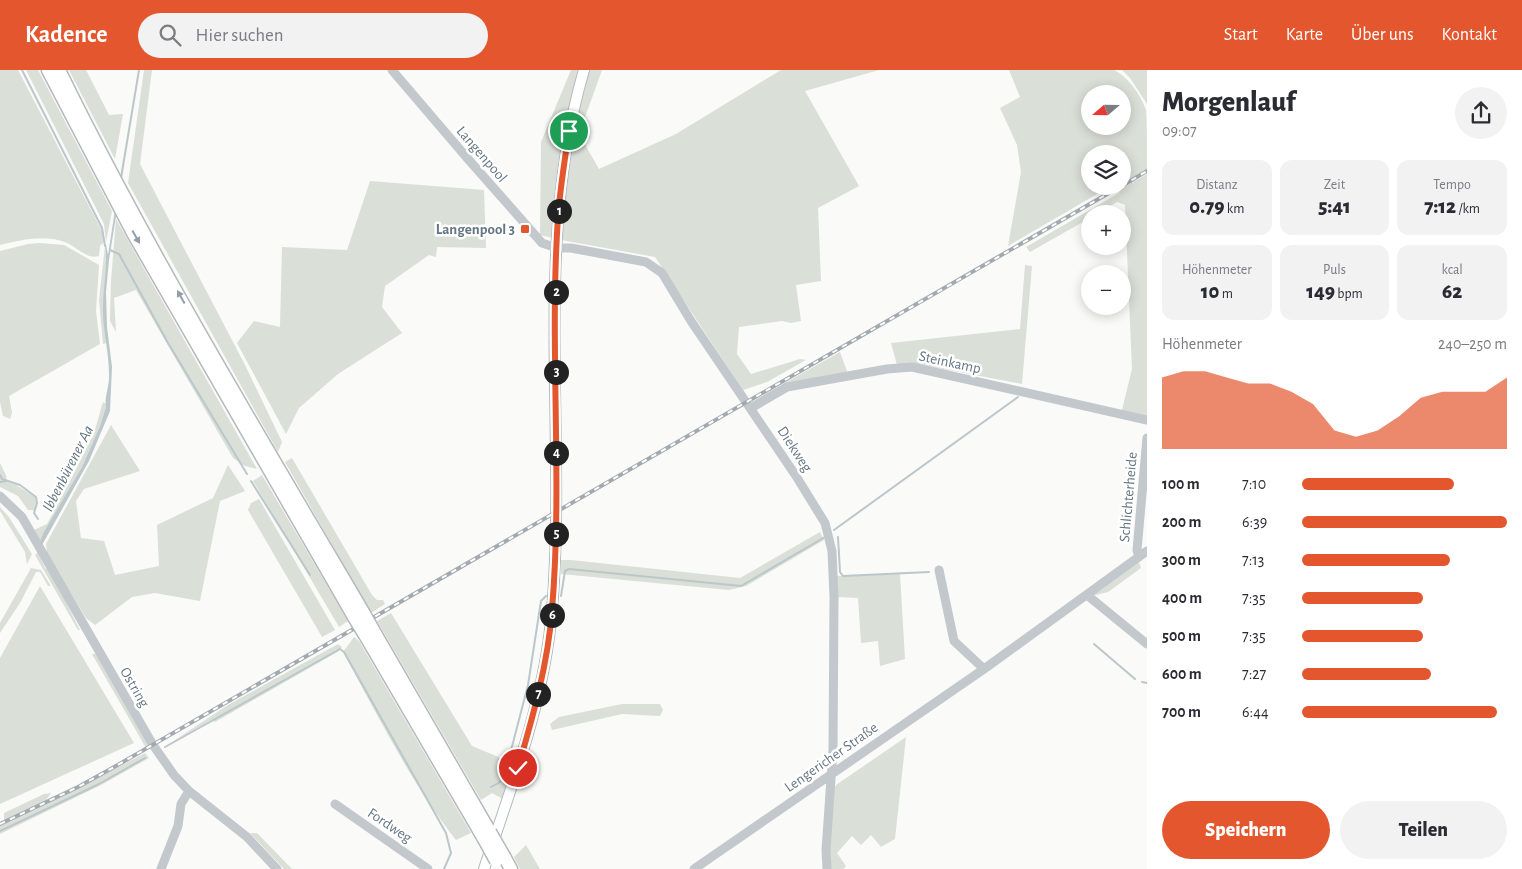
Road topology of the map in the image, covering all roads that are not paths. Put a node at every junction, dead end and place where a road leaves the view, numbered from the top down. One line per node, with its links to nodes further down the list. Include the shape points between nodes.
1 (48, 70): 13 (highway, one-way to 13, via 143,250)
2 (59, 70): 13 (highway, one-way to 2, via 116,180)
3 (392, 70): 5 (street, Langenpool, via 538,239)
4 (584, 70): 5 (main road, via 563,170)
5 (557, 248): 6 (street, Diekweg, via 636,259 662,273); 23 (main road, via 556,512 552,611 541,682 528,734)
6 (751, 408): 7 (street, Steinkamp, via 787,387 912,367); 16 (street, Diekweg, via 806,492 829,535 834,578)
7 (1147, 420)
8 (1147, 438): 10 (street, Schlichterheide, via 1137,550)
9 (0, 496): 17 (street, Ostring, via 22,517 153,745)
10 (1143, 554): 12 (street, Lengericher Straße)
11 (939, 570): 15 (street, via 954,641)
12 (1087, 596): 14 (street); 15 (street, Lengericher Straße)
13 (358, 615): 19 (highway, bridge)
14 (1147, 644)
15 (984, 669): 16 (street, Lengericher Straße)
16 (832, 773): 25 (street, Lengericher Straße); 26 (street, Diekweg)
17 (189, 791): 20 (street, via 182,800 178,826); 21 (street, Ostring, via 247,837)
18 (335, 804): 22 (street, Fordweg)
19 (500, 862): 24 (highway)
20 (161, 869)
21 (277, 869)
22 (428, 869)
23 (484, 869)
24 (511, 869)
25 (694, 869)
26 (827, 869)

